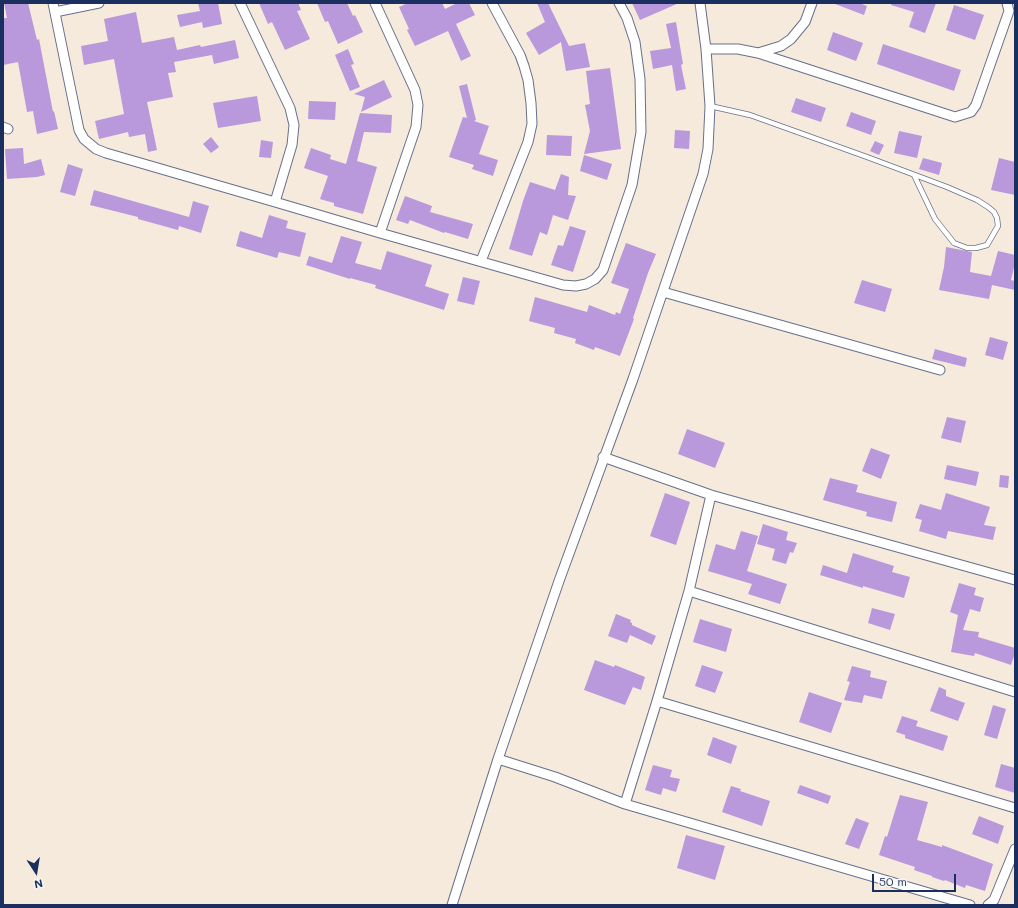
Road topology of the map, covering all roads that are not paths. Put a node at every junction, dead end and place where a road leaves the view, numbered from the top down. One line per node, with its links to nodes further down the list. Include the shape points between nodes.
1 (99, 3): 10 (street)
2 (240, 3): 16 (street, via 290,108 294,126 292,145)
3 (375, 3): 17 (street, via 415,90 418,105 416,127)
4 (492, 3): 18 (street, via 524,66 528,80 532,124 528,142)
5 (619, 3): 18 (street, via 635,42 640,80 640,132 632,185 603,270 595,279 576,286 563,285)
6 (697, 3): 11 (street)
7 (700, 3): 11 (street)
8 (812, 3): 13 (street, via 805,22 790,39 781,46)
9 (1007, 3): 13 (street, via 1009,11 976,105 971,112 955,117)
10 (54, 7): 16 (street, via 79,130 90,144 106,153)
11 (701, 15): 12 (street)
12 (706, 49): 13 (street, via 738,49); 14 (street)
13 (758, 53)
14 (710, 106): 15 (lane, via 750,115); 19 (street, via 708,149 703,174)
15 (914, 175): 15 (lane, via 977,200 994,212 998,226 987,245 966,248 954,243 935,219)
16 (275, 202): 17 (street)
17 (380, 234): 18 (street)
18 (481, 261)
19 (663, 292): 20 (street); 21 (street)
20 (940, 370)
21 (603, 457): 22 (street); 27 (street)
22 (711, 495): 23 (street); 24 (street)
23 (1015, 580)
24 (689, 591): 25 (street); 26 (street)
25 (1015, 692)
26 (657, 701): 28 (street); 29 (street)
27 (498, 759): 28 (street, via 555,777); 31 (street)
28 (625, 804): 32 (street)
29 (1015, 808)
30 (1015, 849): 33 (street, via 994,900)
31 (452, 905)
32 (970, 905)
33 (988, 905)

